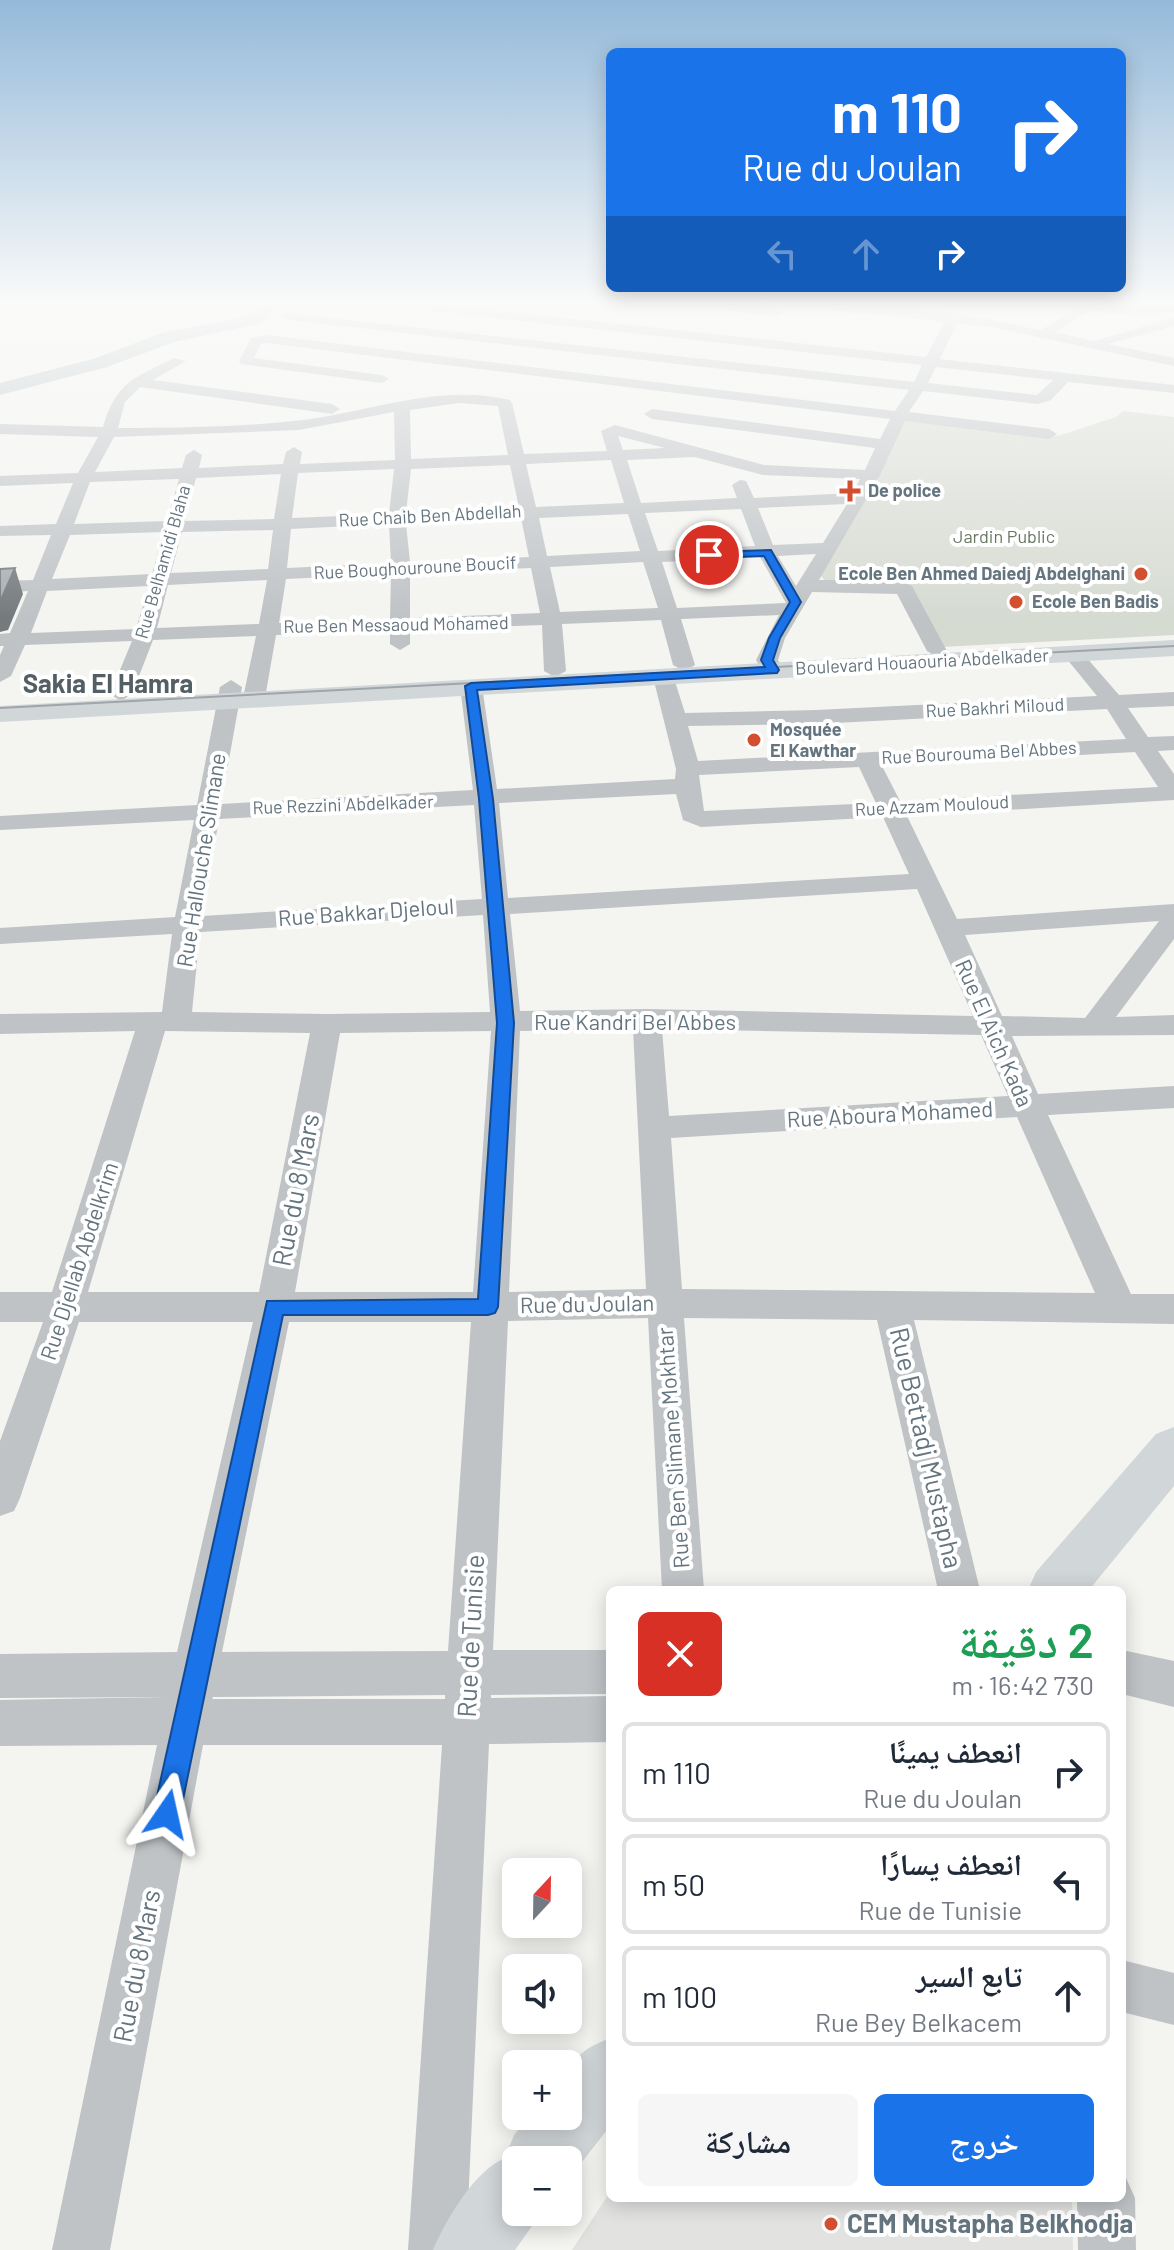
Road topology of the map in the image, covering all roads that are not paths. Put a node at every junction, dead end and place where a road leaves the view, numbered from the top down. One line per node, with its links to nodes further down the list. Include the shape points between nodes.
1 (116, 409): 18 (street)
2 (334, 409): 14 (street)
3 (396, 409): 14 (street)
4 (402, 409): 27 (street)
5 (506, 409): 25 (street)
6 (658, 409): 11 (street)
7 (750, 409): 15 (street)
8 (851, 409): 12 (street)
9 (904, 409): 12 (street)
10 (992, 409): 13 (street)
11 (652, 414): 15 (street); 19 (street)
12 (900, 415): 13 (street); 21 (street)
13 (948, 422): 20 (street)
14 (309, 424): 17 (street); 28 (street, Rue Hallouche Slimane)
15 (735, 425): 21 (street); 23 (street)
16 (8, 429): 18 (street); 22 (street)
17 (203, 429): 18 (street); 29 (street, Rue Belhamidi Blaha)
18 (109, 432): 31 (street)
19 (624, 432): 23 (street); 24 (street, via 608,432)
20 (1049, 434)
21 (886, 445): 30 (street)
22 (0, 450)
23 (700, 453): 24 (street); 26 (street)
24 (617, 455): 25 (street); 35 (street)
25 (519, 460): 27 (street); 36 (street)
26 (732, 463): 30 (street, via 778,472); 34 (street)
27 (403, 464): 28 (street); 37 (street)
28 (290, 469): 29 (street); 38 (street, Rue Hallouche Slimane)
29 (189, 472): 31 (street); 39 (street, Rue Belhamidi Blaha)
30 (872, 475): 33 (street)
31 (84, 477): 32 (street); 41 (street)
32 (0, 481)
33 (859, 498): 34 (street, Rue Chaib Ben Abdellah); 42 (street)
34 (746, 502): 35 (street, Rue Chaib Ben Abdellah); 43 (street)
35 (633, 507): 36 (street, Rue Chaib Ben Abdellah); 44 (street)
36 (529, 511): 37 (street, Rue Chaib Ben Abdellah); 45 (street)
37 (397, 517): 38 (street, Rue Chaib Ben Abdellah); 46 (street)
38 (280, 524): 39 (street, Rue Chaib Ben Abdellah); 47 (street, Rue Hallouche Slimane)
39 (174, 526): 41 (street, Rue Chaib Ben Abdellah); 48 (street, Rue Belhamidi Blaha)
40 (0, 531): 41 (street, Rue Chaib Ben Abdellah)
41 (63, 531): 49 (street)
42 (831, 548): 43 (street, Rue Boughouroune Boucif); 51 (street)
43 (767, 553): 44 (street, Rue Boughouroune Boucif); 51 (street)
44 (651, 557): 45 (street, Rue Boughouroune Boucif); 52 (street)
45 (537, 562): 46 (street, Rue Boughouroune Boucif); 53 (street)
46 (401, 569): 47 (street, Rue Boughouroune Boucif); 56 (street)
47 (277, 574): 48 (street, Rue Boughouroune Boucif); 54 (street, Rue Hallouche Slimane)
48 (160, 581): 49 (street, Rue Boughouroune Boucif); 55 (street, Rue Belhamidi Blaha)
49 (38, 586): 50 (street, Rue Boughouroune Boucif); 58 (street)
50 (0, 587)
51 (799, 599): 52 (street, Rue Ben Messaoud Mohamed); 60 (street, Rue Ben Messaoud Mohamed, via 888,584 905,590); 62 (street, via 775,638)
52 (670, 615): 53 (street, Rue Ben Messaoud Mohamed); 64 (street)
53 (552, 621): 56 (street, Rue Ben Messaoud Mohamed); 63 (street)
54 (269, 628): 55 (street, Rue Ben Messaoud Mohamed); 56 (street, Rue Ben Messaoud Mohamed); 67 (street, Rue Hallouche Slimane)
55 (145, 634): 58 (street, Rue Ben Messaoud Mohamed); 68 (street, Rue Belhamidi Blaha)
56 (400, 634)
57 (1174, 638): 60 (main road, Boulevard Houaouria Abdelkader)
58 (9, 640): 65 (street)
59 (1174, 648): 61 (main road, Boulevard Houaouria Abdelkader)
60 (937, 651): 62 (main road, Boulevard Houaouria Abdelkader)
61 (1072, 653): 62 (main road, Boulevard Houaouria Abdelkader); 71 (street)
62 (770, 665): 64 (main road, Boulevard Houaouria Abdelkader)
63 (555, 671): 64 (main road, Boulevard Houaouria Abdelkader); 67 (main road, Boulevard Houaouria Abdelkader)
64 (674, 671): 66 (main road, Boulevard Houaouria Abdelkader); 73 (street)
65 (0, 676)
66 (471, 686): 67 (main road, Boulevard Houaouria Abdelkader); 79 (street, Rue de Tunisie)
67 (242, 693): 68 (main road, Boulevard Houaouria Abdelkader); 72 (main road, Boulevard Houaouria Abdelkader); 81 (street, Rue Hallouche Slimane)
68 (121, 694): 70 (main road, Boulevard Houaouria Abdelkader)
69 (1174, 699): 71 (street, Rue Bakhri Miloud)
70 (0, 701)
71 (1113, 702): 73 (street, Rue Bakhri Miloud); 75 (street)
72 (0, 714)
73 (673, 720): 77 (street)
74 (1174, 743): 75 (street, Rue Bourouma Bel Abbes)
75 (1144, 745): 76 (street, Rue Bourouma Bel Abbes); 78 (street)
76 (867, 759): 77 (street, Rue Bourouma Bel Abbes); 80 (street, Rue El Aich Kada)
77 (687, 777): 79 (street, Rue Rezzini Abdelkader); 80 (street, Rue Azzam Mouloud, via 692,815 701,820)
78 (1174, 793): 80 (street, Rue Azzam Mouloud)
79 (486, 799): 81 (street, Rue Rezzini Abdelkader); 84 (street, Rue de Tunisie)
80 (891, 807): 83 (street, Rue El Aich Kada)
81 (205, 811): 82 (street, Rue Rezzini Abdelkader); 87 (street, Rue Hallouche Slimane)
82 (0, 823)
83 (924, 881): 84 (street, Rue Bakkar Djeloul); 88 (street, Rue El Aich Kada)
84 (495, 904): 87 (street, Rue Bakkar Djeloul); 92 (street, Rue de Tunisie)
85 (1174, 912): 88 (street)
86 (1174, 920): 97 (street)
87 (187, 923): 89 (street, Rue Bakkar Djeloul); 91 (street, Rue Hallouche Slimane)
88 (947, 928): 96 (street, Rue El Aich Kada)
89 (0, 936)
90 (647, 1019): 92 (street, Rue Kandri Bel Abbes); 96 (street, Rue Kandri Bel Abbes); 100 (street, Rue Ben Slimane Mokhtar)
91 (164, 1022): 93 (street, Rue Kandri Bel Abbes); 94 (street, Rue Kandri Bel Abbes); 104 (street, Rue Djellab Abdelkrim)
92 (506, 1023): 94 (street, Rue Kandri Bel Abbes); 106 (street, Rue de Tunisie)
93 (0, 1024)
94 (327, 1024): 105 (street, Rue du 8 Mars)
95 (1174, 1025): 97 (street, Rue Kandri Bel Abbes)
96 (994, 1026): 97 (street, Rue Kandri Bel Abbes); 99 (street, Rue El Aich Kada)
97 (1093, 1028)
98 (1174, 1097): 99 (street, Rue Aboura Mohamed)
99 (1026, 1106): 100 (street, Rue Aboura Mohamed); 107 (street, Rue El Aich Kada)
100 (653, 1128): 101 (street, Rue Ben Slimane Mokhtar)
101 (663, 1303): 102 (street, Rue du Joulan); 106 (street, Rue du Joulan); 111 (street, Rue Ben Slimane Mokhtar)
102 (892, 1305): 107 (street, Rue du Joulan); 112 (street, Rue Bettadj Mustapha)
103 (0, 1307): 104 (street, Rue du Joulan)
104 (66, 1307): 105 (street, Rue du Joulan); 110 (street, Rue Djellab Abdelkrim)
105 (274, 1307): 106 (street, Rue du Joulan); 115 (street, Rue du 8 Mars)
106 (488, 1307): 117 (street, Rue de Tunisie)
107 (1119, 1307): 108 (street, Rue du Joulan)
108 (1174, 1309)
109 (1174, 1449): 113 (main road)
110 (0, 1498)
111 (683, 1586)
112 (958, 1586)
113 (1058, 1586)
114 (606, 1672): 117 (street)
115 (195, 1673): 117 (street); 118 (street); 121 (street, Rue du 8 Mars)
116 (1126, 1673): 119 (street)
117 (469, 1674): 123 (street, Rue de Tunisie)
118 (0, 1676)
119 (1174, 1684)
120 (606, 1719): 123 (street)
121 (185, 1720): 122 (street); 123 (street); 130 (street, Rue du 8 Mars)
122 (0, 1723)
123 (466, 1723): 131 (street, Rue de Tunisie)
124 (1126, 1987): 125 (street)
125 (1174, 1999)
126 (606, 2077): 127 (main road)
127 (550, 2146)
128 (1106, 2202): 133 (street)
129 (502, 2208): 132 (main road)
130 (81, 2250)
131 (437, 2250)
132 (470, 2250)
133 (1107, 2250)

